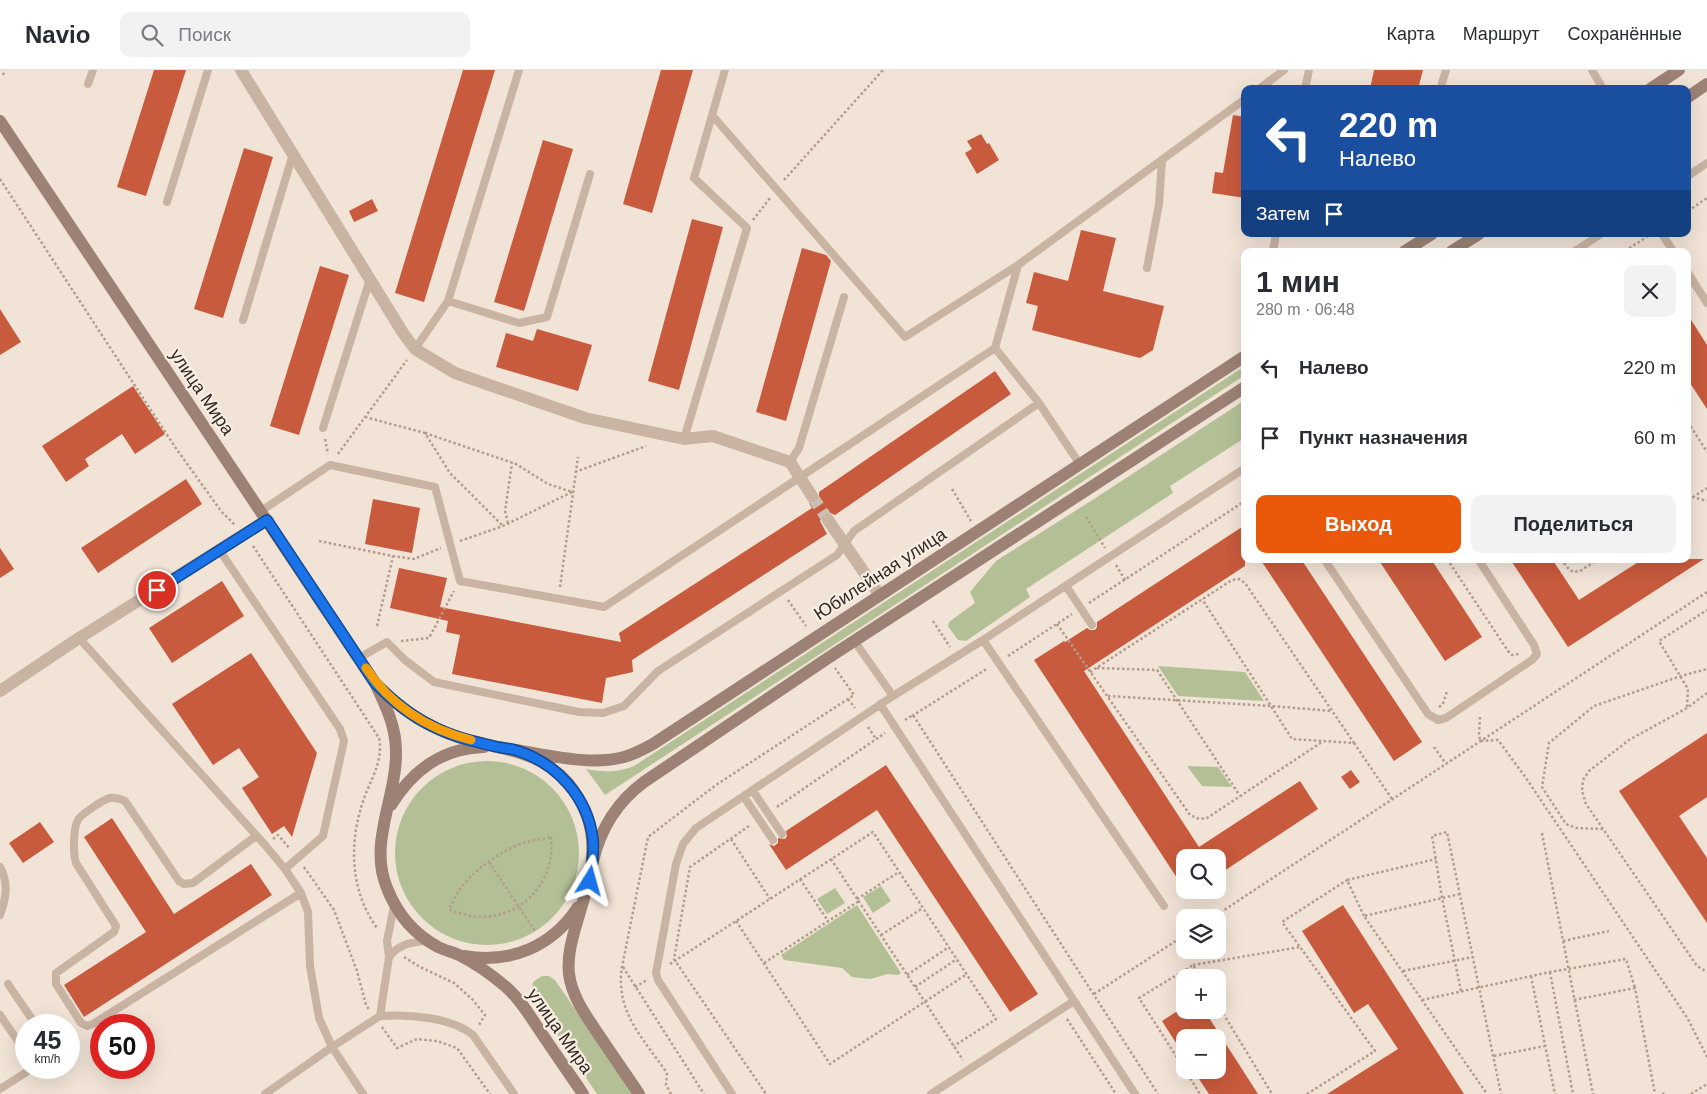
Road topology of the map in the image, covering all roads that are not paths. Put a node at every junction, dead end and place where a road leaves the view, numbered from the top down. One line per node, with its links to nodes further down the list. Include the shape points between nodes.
1 (93, 70): 12 (lane)
2 (208, 70): 27 (lane)
3 (241, 70): 22 (street)
4 (519, 70): 41 (lane)
5 (725, 70): 20 (lane)
6 (1284, 70): 14 (lane)
7 (1309, 70): 15 (lane)
8 (1446, 70): 11 (lane)
9 (1592, 70): 16 (lane)
10 (1679, 70): 17 (main road)
11 (1442, 83)
12 (88, 84)
13 (1707, 84): 18 (main road)
14 (1264, 85)
15 (1306, 85)
16 (1601, 85)
17 (1656, 85)
18 (1691, 95)
19 (1241, 102): 23 (lane)
20 (712, 115): 36 (lane, via 905,337); 50 (lane, via 694,178 747,228)
21 (0, 121): 56 (main road, улица Мира)
22 (292, 154): 39 (street); 43 (lane)
23 (1162, 160): 36 (lane); 37 (lane, via 1159,204)
24 (1707, 163): 26 (lane)
25 (590, 174): 41 (lane, via 547,317 519,322)
26 (1691, 174)
27 (167, 202)
28 (1427, 237): 32 (main road)
29 (1474, 237): 33 (main road)
30 (1596, 237): 34 (lane)
31 (1664, 237): 35 (lane)
32 (1410, 248)
33 (1457, 248)
34 (1579, 248)
35 (1671, 248)
36 (1018, 265): 44 (lane)
37 (1147, 268)
38 (1691, 278): 42 (lane)
39 (370, 279): 45 (street); 49 (lane)
40 (844, 297): 51 (lane, via 799,448)
41 (448, 301): 45 (lane)
42 (1707, 303)
43 (243, 320)
44 (995, 348): 48 (lane); 54 (lane)
45 (415, 349): 50 (street, via 455,373 585,418)
46 (1241, 359): 52 (main road, Юбилейная улица)
47 (1241, 390): 67 (main road)
48 (1039, 403): 52 (lane); 58 (lane, via 854,531)
49 (323, 428)
50 (684, 439): 51 (street, via 714,436)
51 (790, 462): 54 (street)
52 (1079, 463): 63 (main road, Юбилейная улица)
53 (1241, 471): 62 (lane)
54 (800, 478): 55 (street); 56 (lane, via 604,607 460,581 435,486 330,465)
55 (812, 496)
56 (264, 516): 59 (street); 68 (main road, улица Мира)
57 (828, 520): 58 (street)
58 (845, 544): 63 (street); 68 (lane, via 837,555 658,671 624,706 603,713 579,712 434,682 388,642)
59 (220, 551): 65 (street); 83 (lane, via 340,729 344,741 323,836)
60 (1327, 563): 61 (lane, via 1428,714 1438,720 1446,718 1537,654)
61 (1481, 563)
62 (1066, 586): 64 (lane); 66 (lane)
63 (879, 594): 74 (main road, Юбилейная улица, via 639,752 593,760)
64 (1092, 625)
65 (79, 638): 70 (street); 79 (lane)
66 (984, 640): 71 (lane); 87 (lane)
67 (855, 642): 71 (lane); 81 (main road, via 633,790 620,802 602,830)
68 (359, 658): 69 (main road, улица Мира)
69 (375, 683): 73 (main road, улица Мира, via 415,718 459,737); 77 (main road, улица Мира, via 393,726 396,749 396,768)
70 (0, 692)
71 (893, 696): 72 (lane)
72 (880, 704): 75 (lane); 93 (lane)
73 (494, 746): 74 (main road, улица Мира); 77 (main road, улица Мира, via 453,752 428,764 402,788)
74 (515, 750): 81 (main road, улица Мира, via 552,768 575,794 588,819 593,839)
75 (753, 791): 76 (lane); 78 (lane)
76 (744, 797): 80 (lane); 106 (lane, via 696,828 683,844 676,864 656,974)
77 (384, 825): 86 (main road, улица Мира, via 380,845 381,866)
78 (782, 834)
79 (256, 836): 83 (lane); 85 (lane, via 193,883 187,884 179,881 125,801 107,799 80,817 76,828 76,863 116,926 114,932 56,973 56,984 82,1023 87,1026 93,1024)
80 (773, 840)
81 (593, 861): 84 (main road, улица Мира)
82 (0, 867): 88 (lane, via 6,881)
83 (285, 869): 85 (lane)
84 (590, 881): 90 (main road, улица Мира, via 571,918 542,943 520,954 499,958 478,959); 105 (main road, улица Мира, via 571,942 569,975 583,1011)
85 (301, 893): 98 (lane, via 308,912 315,1004)
86 (394, 906): 89 (main road, улица Мира, via 407,923); 91 (lane, via 387,941)
87 (1164, 906)
88 (0, 915)
89 (428, 941): 90 (main road, улица Мира); 91 (lane, via 403,944)
90 (459, 955): 104 (main road, улица Мира, via 491,975 522,1004)
91 (389, 957): 96 (lane)
92 (8, 984): 94 (lane)
93 (1074, 1001): 107 (lane); 108 (lane)
94 (28, 1014)
95 (0, 1015): 97 (lane)
96 (378, 1018): 98 (lane); 103 (lane, via 424,1018 467,1030)
97 (15, 1037)
98 (332, 1047): 101 (lane); 102 (lane)
99 (16, 1079): 100 (lane)
100 (0, 1089)
101 (264, 1094)
102 (363, 1094)
103 (514, 1094)
104 (583, 1094)
105 (639, 1094)
106 (732, 1094)
107 (931, 1094)
108 (1135, 1094)

